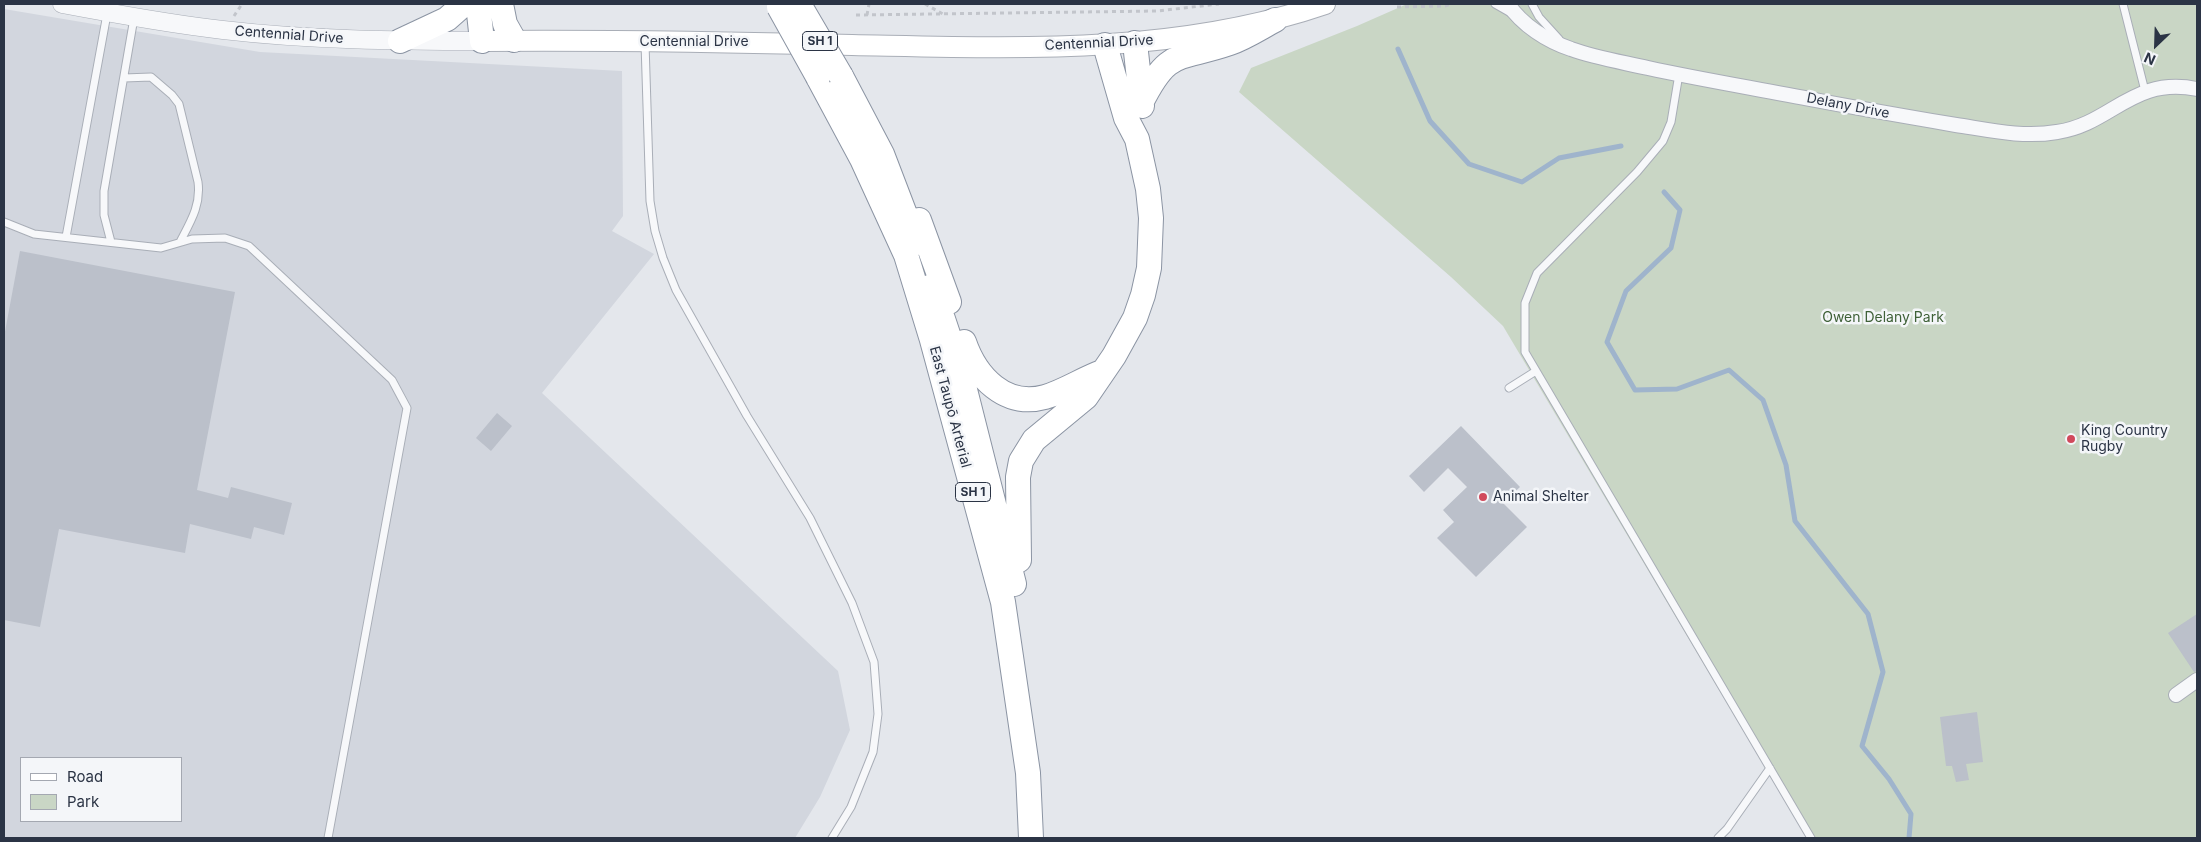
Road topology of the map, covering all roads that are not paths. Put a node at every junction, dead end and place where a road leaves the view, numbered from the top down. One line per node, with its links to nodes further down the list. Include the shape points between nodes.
1 (62, 4): 11 (street, Centennial Drive)
2 (464, 4): 15 (highway, via 447,19)
3 (478, 4): 16 (highway)
4 (501, 4): 14 (highway, via 504,24)
5 (1325, 4): 13 (main road, Centennial Drive)
6 (1495, 4): 10 (lane)
7 (1532, 4): 20 (lane, via 1553,34)
8 (2123, 4): 25 (lane)
9 (789, 5): 22 (highway, East Taupō Arterial / SH 1, bridge)
10 (1512, 10): 20 (street, Delany Drive, via 1537,32)
11 (108, 13): 12 (street, Centennial Drive); 30 (lane)
12 (134, 18): 15 (street, Centennial Drive, via 286,36); 23 (lane)
13 (1275, 20): 18 (main road, Centennial Drive); 26 (highway, via 1231,43 1172,60 1156,76)
14 (514, 40): 16 (main road, Centennial Drive); 17 (main road, Centennial Drive)
15 (400, 41): 16 (street, Centennial Drive)
16 (482, 41)
17 (645, 42): 19 (main road, Centennial Drive, via 950,47); 41 (lane, via 650,201 663,258 676,290 747,416 810,518 852,603 874,662 878,714 873,752 851,807)
18 (1135, 43): 19 (main road, Centennial Drive); 26 (highway)
19 (1105, 45): 27 (highway, via 1126,118)
20 (1569, 49): 21 (street, Delany Drive)
21 (1679, 74): 25 (street, Delany Drive, via 2018,135 2058,132 2083,124); 33 (lane, via 1671,122 1663,141 1637,172 1537,273 1524,303 1525,352)
22 (830, 77): 28 (highway, East Taupō Arterial / SH 1, via 882,154); 42 (highway, East Taupō Arterial / SH 1, via 862,159 906,256 1003,602 1028,773)
23 (124, 78): 31 (lane, via 104,191 104,215); 32 (lane, via 151,77 179,104 200,193 197,210)
24 (2197, 89): 25 (street, Delany Drive, via 2180,86)
25 (2145, 91)
26 (1141, 103): 27 (highway, via 1143,119)
27 (1136, 139): 34 (highway, via 1151,218 1149,268 1131,326)
28 (896, 186): 34 (highway, via 918,217 970,358 992,387 1018,398 1031,399 1045,397); 36 (highway, East Taupō Arterial / SH 1, via 960,370)
29 (4, 222): 30 (lane, via 34,234)
30 (66, 237): 31 (lane)
31 (111, 242): 32 (lane, via 161,248)
32 (180, 242): 40 (lane, via 192,238 226,238 250,246 392,380 407,408)
33 (1536, 371): 35 (lane); 39 (lane)
34 (1102, 372): 36 (highway, via 1086,397 1034,440 1021,461 1017,497)
35 (1510, 388)
36 (1020, 606): 43 (highway, East Taupō Arterial / SH 1, via 1038,739)
37 (2197, 680): 38 (street)
38 (2176, 695)
39 (1770, 768): 44 (lane, via 1728,829); 45 (lane)
40 (328, 838)
41 (832, 838)
42 (1031, 838)
43 (1046, 838)
44 (1718, 838)
45 (1811, 838)

